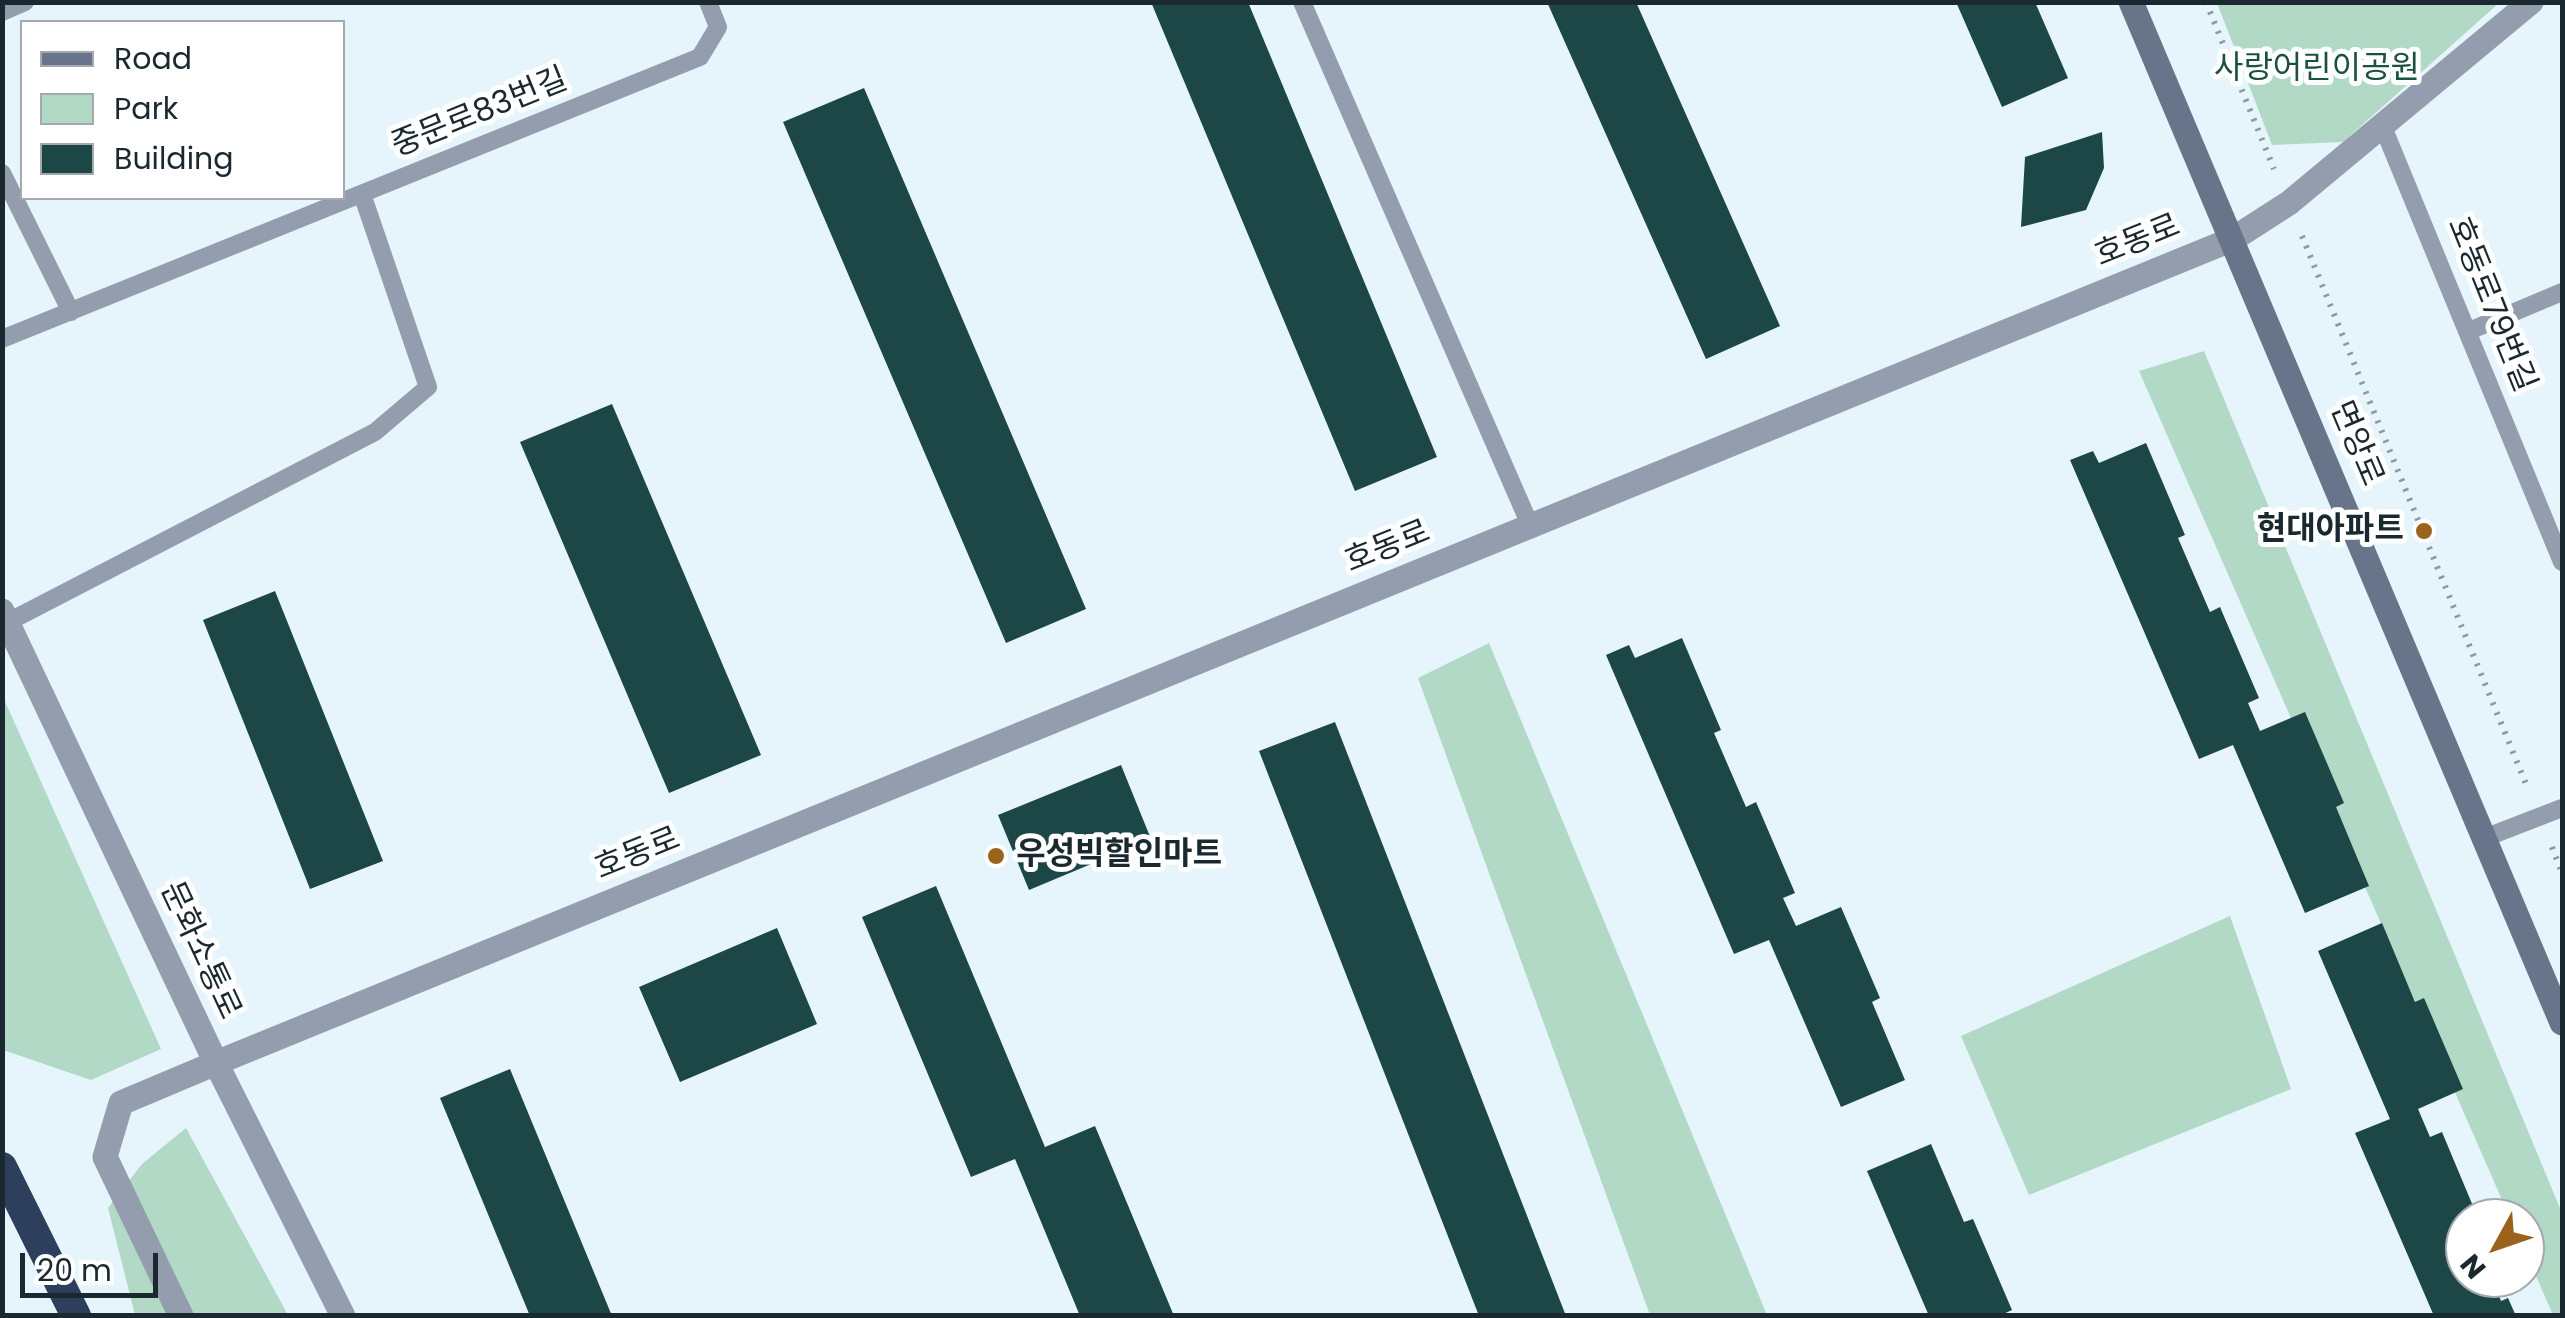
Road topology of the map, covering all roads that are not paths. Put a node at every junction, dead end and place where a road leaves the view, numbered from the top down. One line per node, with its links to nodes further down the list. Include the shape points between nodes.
1 (25, 2): 6 (lane)
2 (708, 2): 9 (lane, 중문로83번길, via 718,28 700,57)
3 (1302, 2): 15 (lane)
4 (2131, 2): 10 (main road, 면앙로)
5 (2531, 2): 7 (street, 호동로)
6 (2, 12)
7 (2384, 127): 10 (street, 호동로, via 2288,204); 13 (lane, 호동로79번길)
8 (2, 173): 12 (lane)
9 (362, 194): 12 (lane, 중문로83번길); 18 (lane, via 428,386 375,432)
10 (2233, 238): 15 (street, 호동로); 20 (main road, 면앙로)
11 (2562, 292): 13 (lane)
12 (71, 312): 14 (lane, 중문로83번길)
13 (2469, 331): 16 (lane, 호동로79번길)
14 (2, 339)
15 (1530, 525): 22 (street, 호동로)
16 (2558, 540): 17 (lane, 호동로79번길)
17 (2562, 562)
18 (5, 616): 22 (street, 문화소통로)
19 (2562, 808): 20 (lane)
20 (2487, 837): 21 (main road, 면앙로)
21 (2562, 1023)
22 (216, 1062): 25 (street, 호동로, via 121,1103 105,1157); 26 (street, 문화소통로)
23 (2, 1167): 24 (highway)
24 (76, 1316)
25 (181, 1316)
26 (343, 1316)

